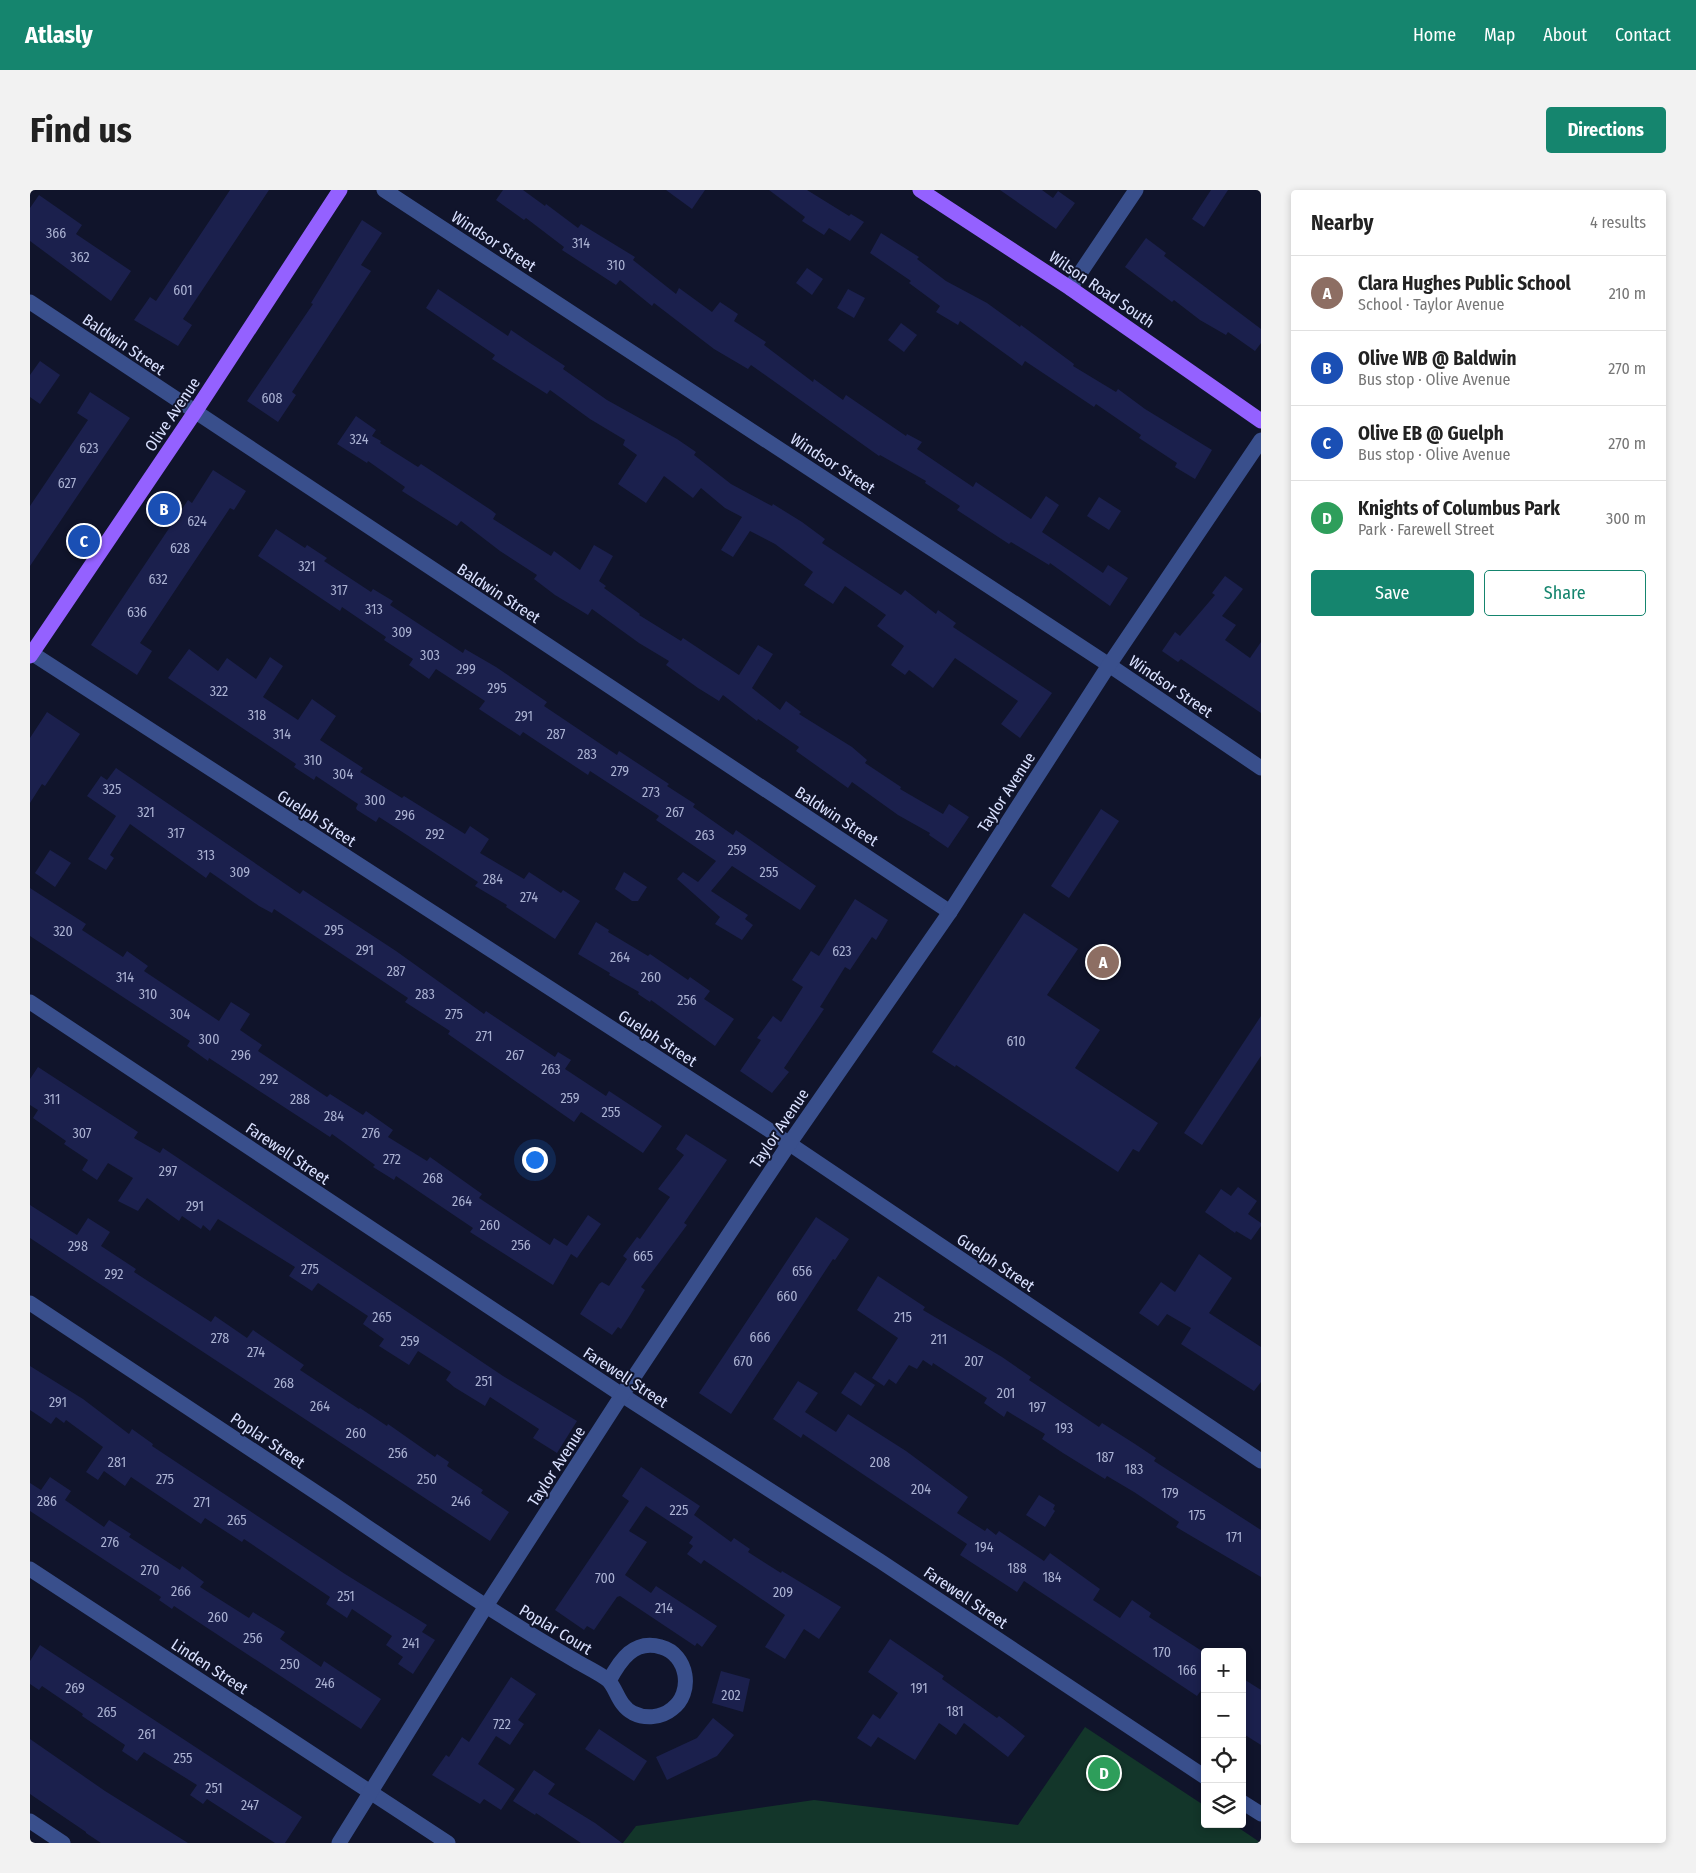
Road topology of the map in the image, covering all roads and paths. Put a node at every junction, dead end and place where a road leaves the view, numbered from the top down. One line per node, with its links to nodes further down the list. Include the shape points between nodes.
1 (340, 190): 7 (main road, Olive Avenue)
2 (384, 190): 11 (street, Windsor Street)
3 (920, 190): 5 (main road, Wilson Road South)
4 (1136, 190): 5 (street)
5 (1070, 288): 8 (main road, Wilson Road South)
6 (30, 302): 7 (street, Baldwin Street)
7 (195, 412): 10 (main road, Olive Avenue); 13 (street, Baldwin Street)
8 (1261, 421)
9 (1261, 440): 11 (street, Taylor Avenue)
10 (31, 654): 15 (street, Guelph Street)
11 (1109, 665): 12 (street, Windsor Street); 13 (street, Taylor Avenue)
12 (1261, 768)
13 (950, 912): 15 (street, Taylor Avenue)
14 (30, 1002): 17 (street, Farewell Street)
15 (789, 1144): 17 (street, Taylor Avenue); 18 (street, Guelph Street)
16 (30, 1303): 20 (street, Poplar Street)
17 (622, 1396): 20 (street, Taylor Avenue); 22 (street, Farewell Street, via 880,1560)
18 (1261, 1461)
19 (30, 1569): 23 (street, Linden Street)
20 (486, 1606): 21 (street, Poplar Court); 23 (street, Taylor Avenue)
21 (609, 1681): 21 (street, Poplar Court, via 628,1652 651,1645 664,1647 674,1654 683,1666 686,1687 675,1708 654,1717 642,1716 623,1705)
22 (1201, 1774)
23 (370, 1791): 28 (street, Taylor Avenue); 29 (street, Linden Street)
24 (1246, 1805): 25 (street)
25 (1261, 1814)
26 (30, 1821): 27 (street)
27 (63, 1843)
28 (339, 1843)
29 (448, 1843)

